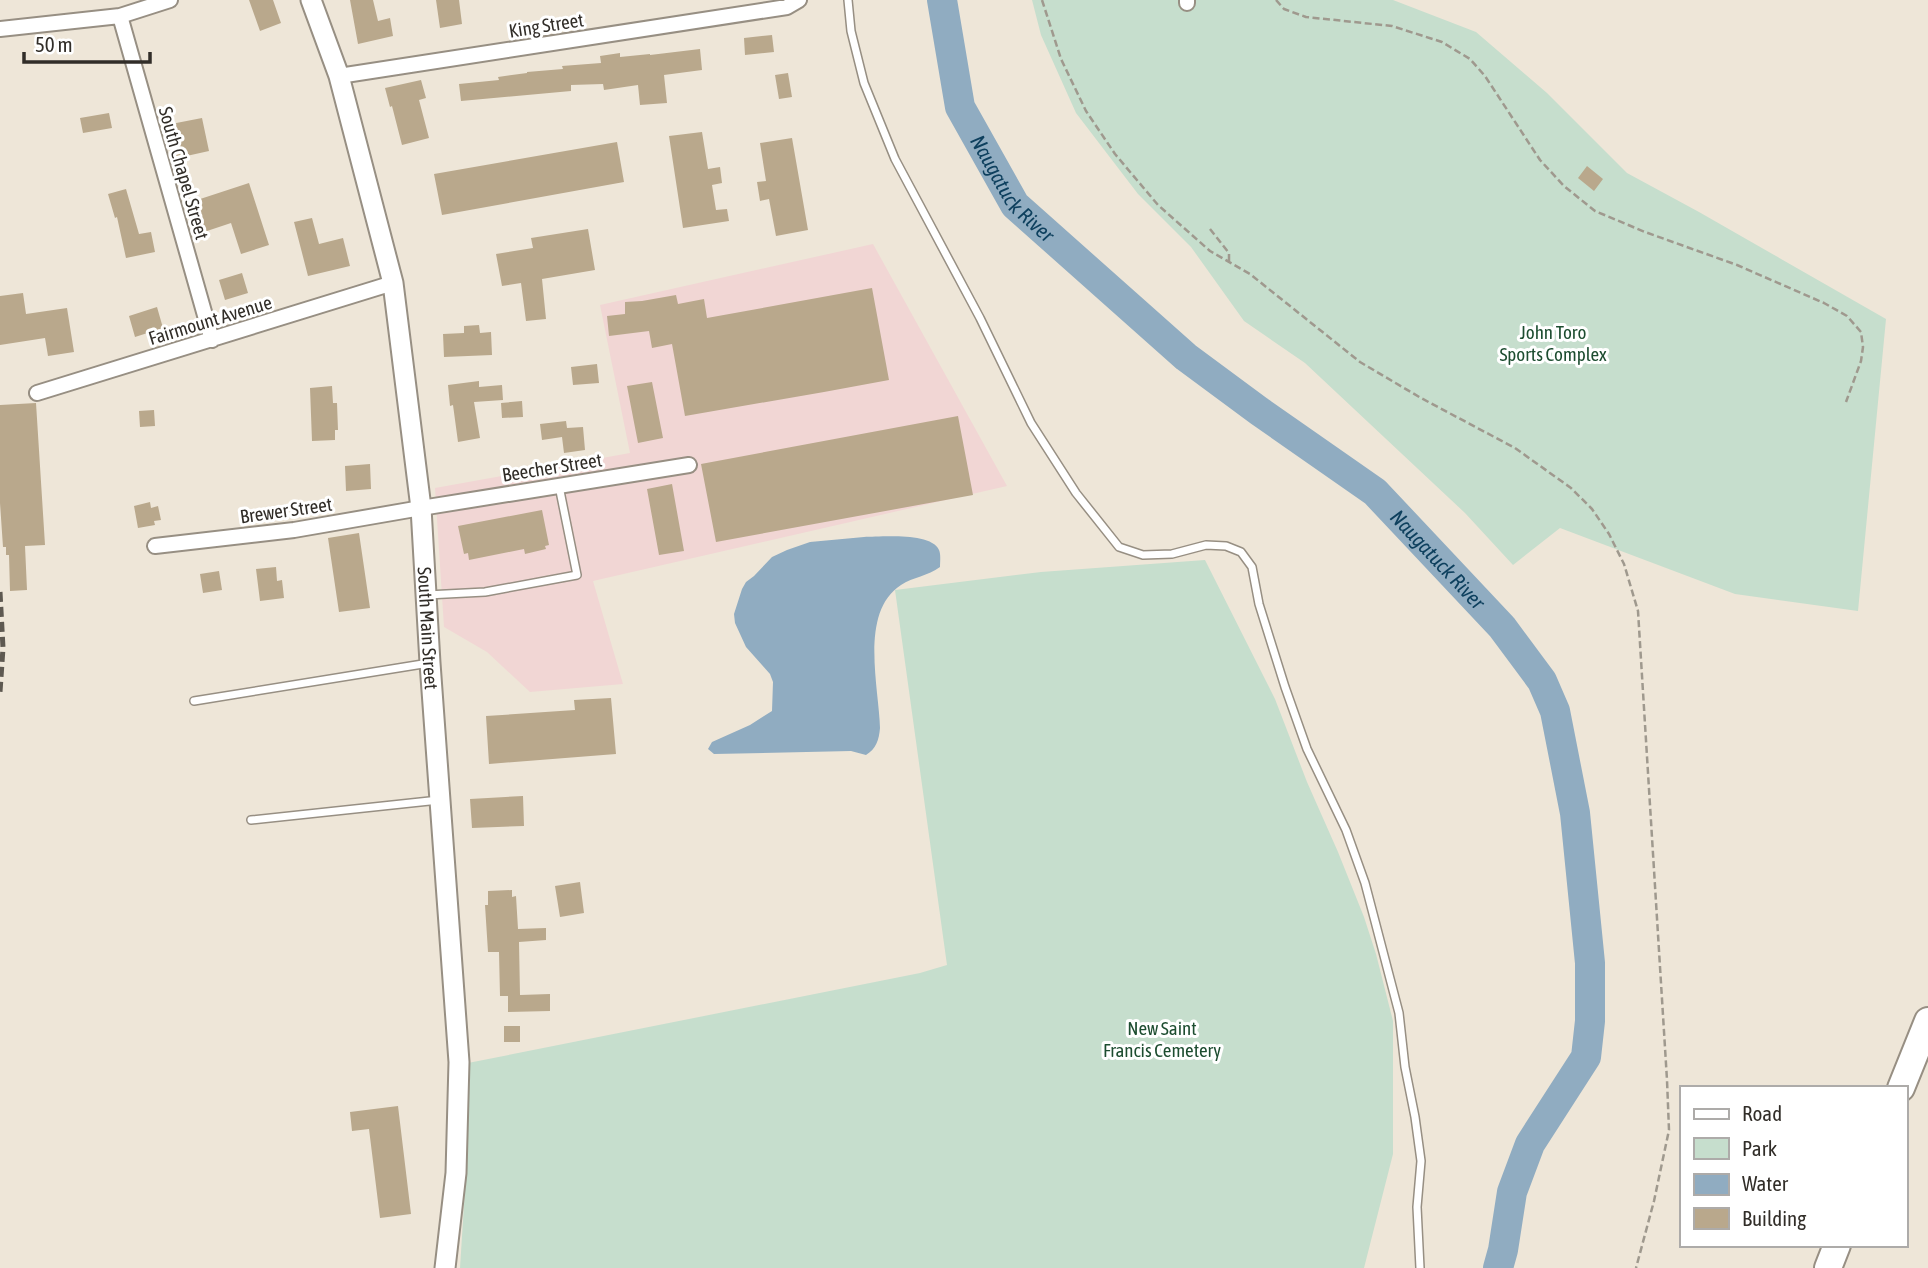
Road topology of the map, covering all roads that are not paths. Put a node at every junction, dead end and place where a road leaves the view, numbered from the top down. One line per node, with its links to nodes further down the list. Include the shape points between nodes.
1 (170, 0): 5 (street)
2 (311, 0): 7 (main road, South Main Street)
3 (799, 0): 7 (street, King Street, via 787,7)
4 (848, 0): 24 (lane, via 864,83 895,159 1031,423 1076,493 1119,547 1143,555 1227,546 1241,552 1252,567 1259,604 1307,749 1346,830 1365,883 1399,1013 1421,1161 1417,1207)
5 (120, 16): 6 (street); 9 (street, South Chapel Street)
6 (0, 29)
7 (340, 76): 8 (main road, South Main Street)
8 (393, 283): 9 (street, Fairmount Avenue); 13 (main road, South Main Street)
9 (212, 340): 10 (street, Fairmount Avenue)
10 (37, 393)
11 (689, 465): 12 (street, Beecher Street)
12 (559, 486): 13 (street, Beecher Street); 15 (lane, via 577,575 485,592)
13 (421, 508): 14 (street, Brewer Street, via 294,530); 15 (main road, South Main Street)
14 (155, 546)
15 (426, 595): 16 (main road, South Main Street)
16 (430, 663): 17 (lane); 18 (main road, South Main Street)
17 (194, 701)
18 (440, 799): 19 (lane); 23 (main road, South Main Street, via 459,1062 456,1173)
19 (251, 820)
20 (1928, 1021): 21 (highway)
21 (1902, 1086)
22 (1837, 1247): 25 (highway)
23 (445, 1268)
24 (1420, 1268)
25 (1828, 1268)

